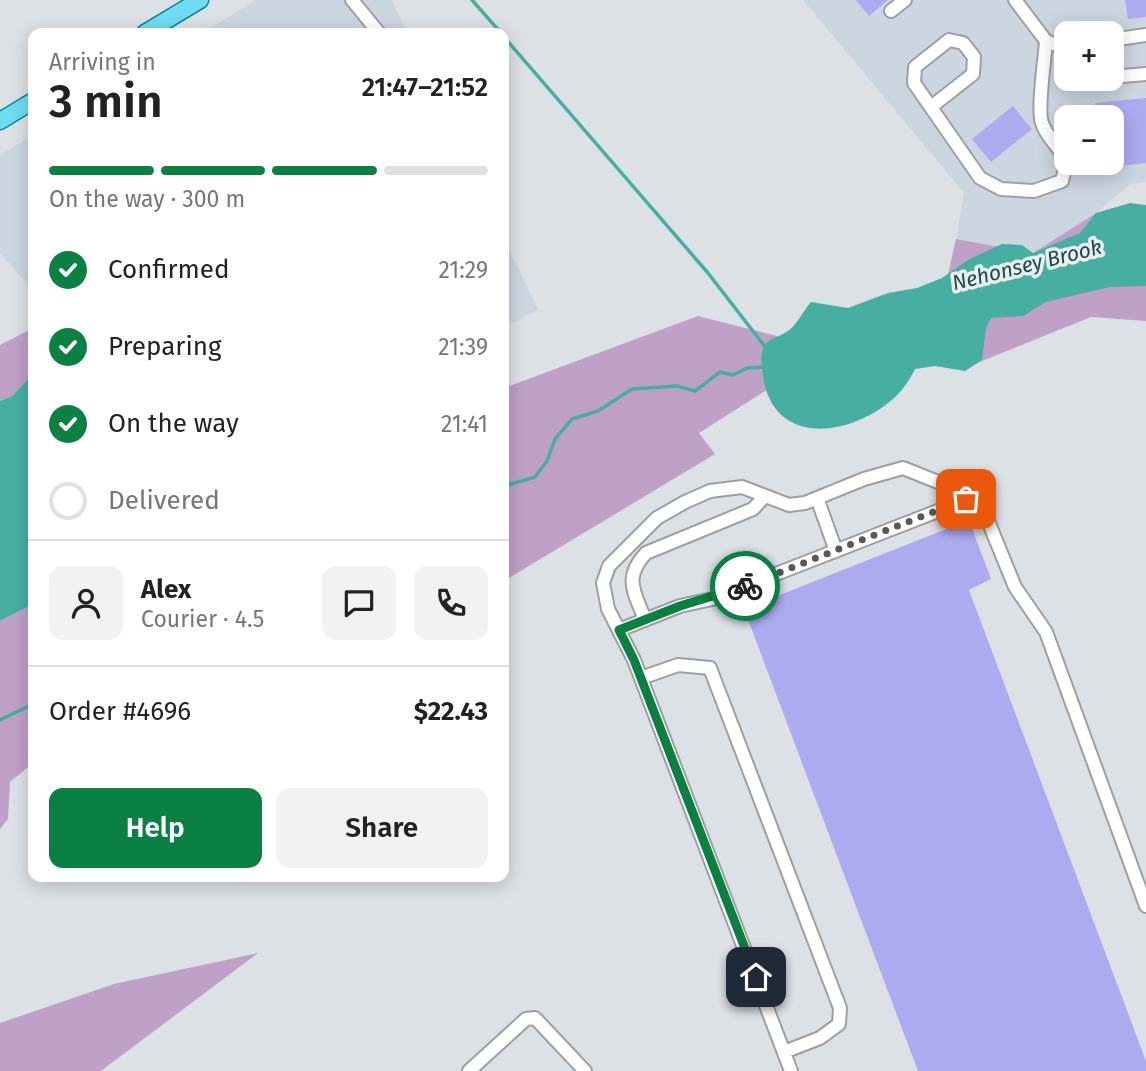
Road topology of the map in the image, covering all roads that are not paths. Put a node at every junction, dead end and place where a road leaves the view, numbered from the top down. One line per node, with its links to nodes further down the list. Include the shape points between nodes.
1 (200, 0): 6 (main road)
2 (352, 0): 7 (street)
3 (905, 0): 5 (street)
4 (1015, 0): 10 (street)
5 (891, 11)
6 (153, 28)
7 (375, 28)
8 (1146, 35): 9 (street)
9 (1124, 38)
10 (1046, 41): 11 (street); 15 (street, via 1041,122 1061,152 1066,167 1062,181 1034,191 1001,189 981,177)
11 (1054, 44)
12 (1146, 74): 13 (street)
13 (1124, 76)
14 (28, 104): 16 (main road)
15 (931, 107): 15 (street, via 914,83 915,67 949,40 963,43 974,57 973,74)
16 (0, 121)
17 (765, 496): 18 (street, via 789,505); 21 (street, via 753,509 646,553 630,580); 22 (street, via 742,487 710,491 657,518 609,566 603,583 608,609)
18 (817, 498): 19 (street, via 903,468); 20 (street)
19 (966, 499): 20 (street); 24 (street, via 984,511 1015,587 1046,632)
20 (836, 551): 21 (street)
21 (645, 620): 22 (street)
22 (619, 630): 23 (street)
23 (641, 678): 25 (street); 25 (street, via 678,665 710,668 730,720 840,1008 839,1024 820,1038)
24 (1146, 906)
25 (784, 1052): 28 (street)
26 (469, 1071): 27 (street, via 526,1019 535,1018)
27 (584, 1071)
28 (791, 1071)

